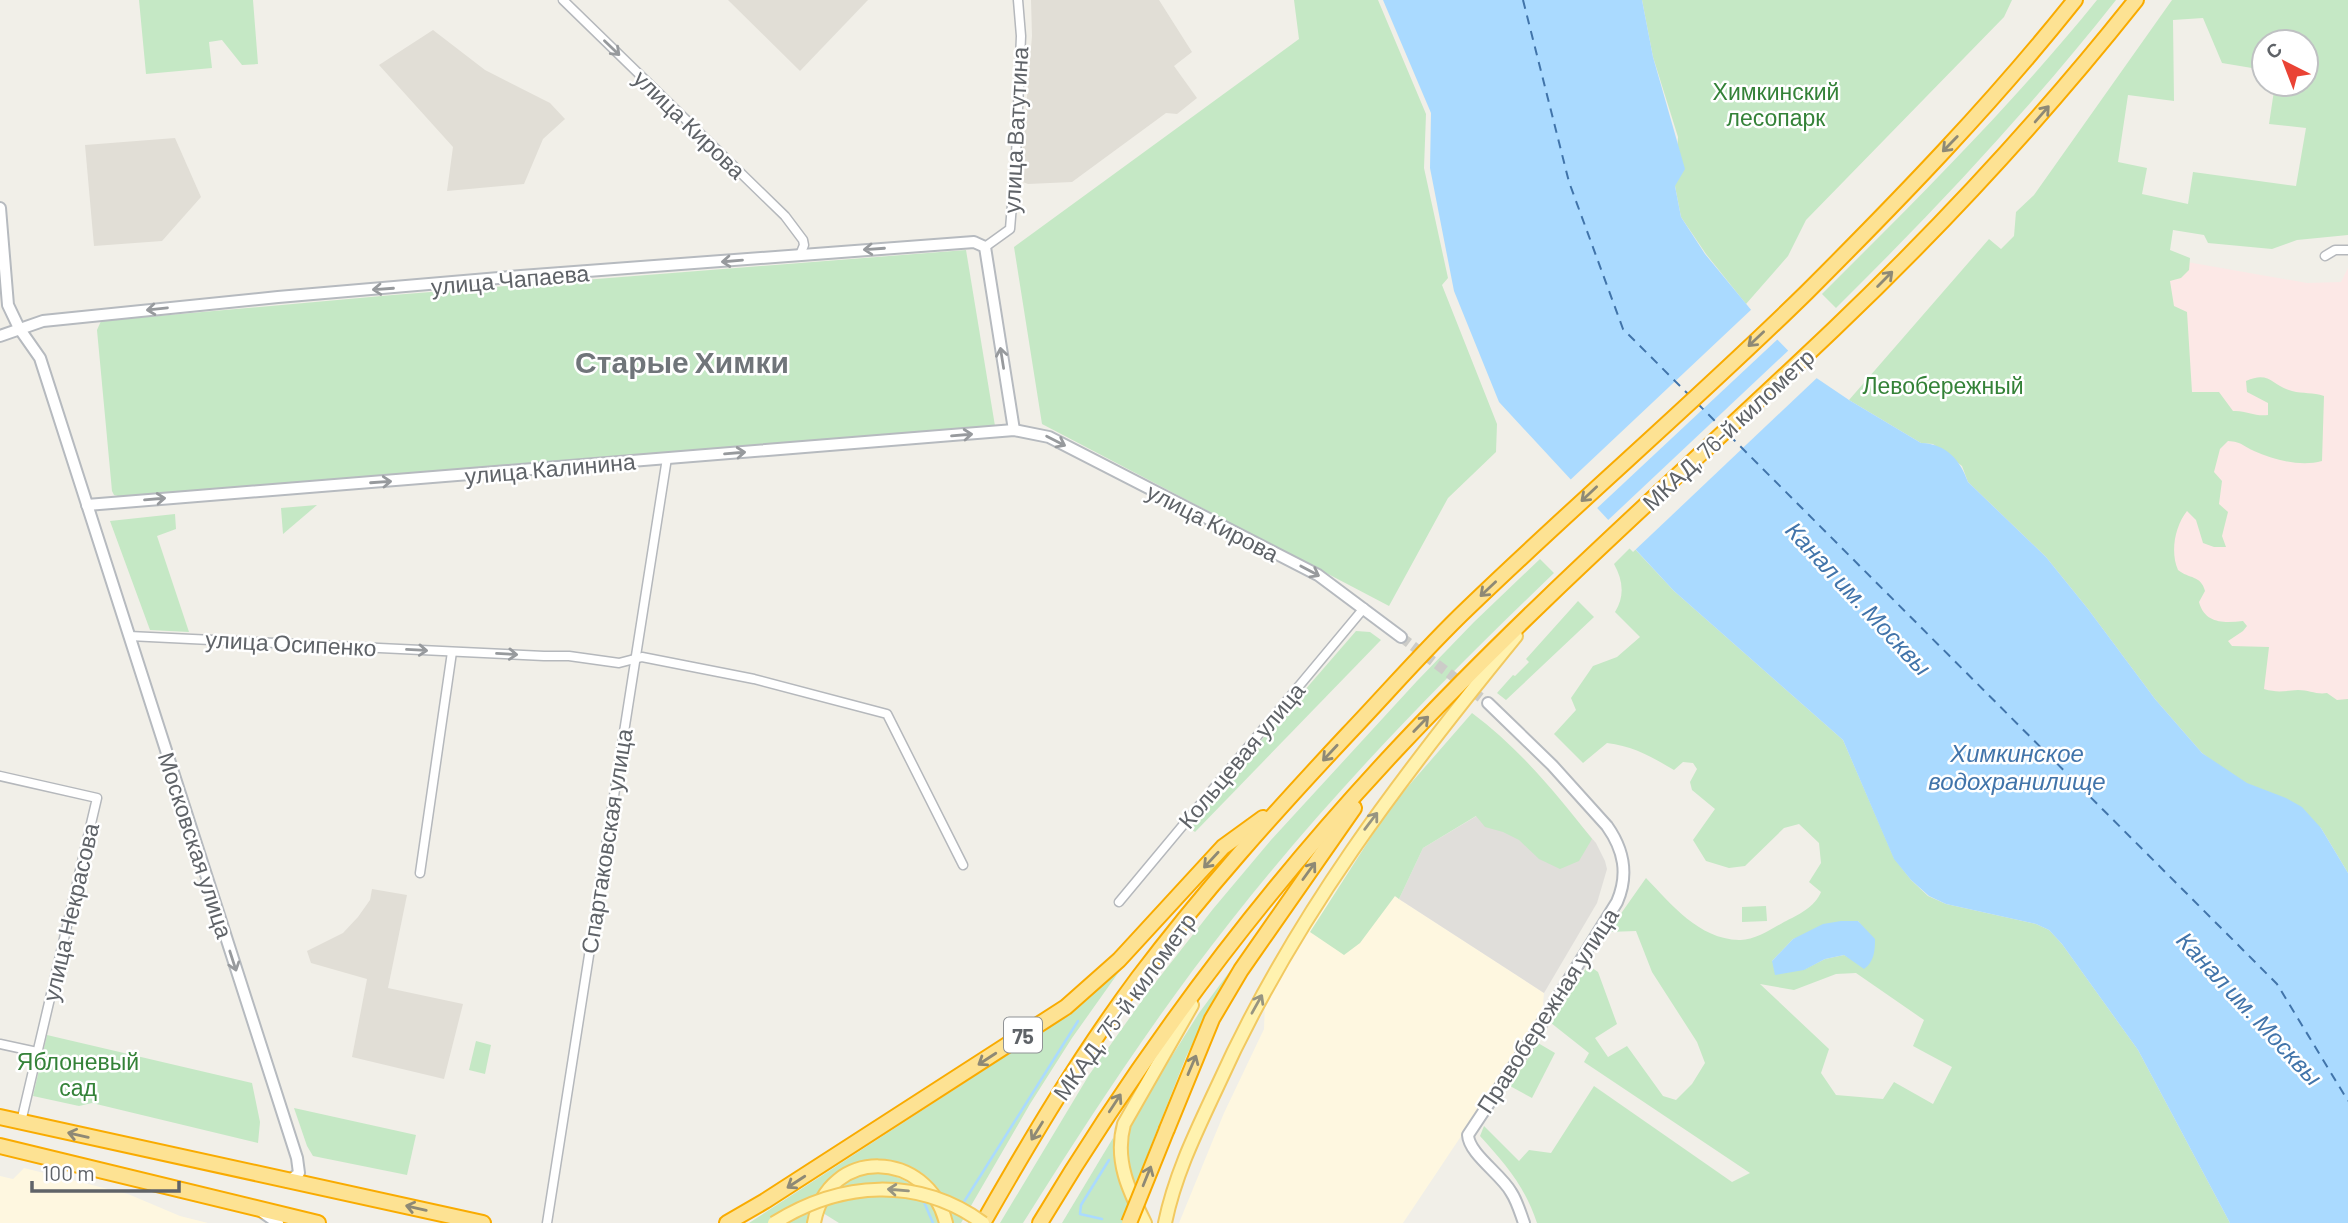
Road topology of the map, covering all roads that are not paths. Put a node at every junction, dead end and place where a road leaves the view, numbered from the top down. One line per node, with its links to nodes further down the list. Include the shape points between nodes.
1 (563, 0): 8 (street, улица Кирова, one-way to 8, via 790,221 803,240)
2 (1018, 0): 6 (street, улица Ватутина, via 1021,36 1010,229)
3 (2075, 0): 24 (highway, МКАД, 76-й километр, one-way to 24, via 1971,122 1805,293 1465,611)
4 (2136, 0): 15 (highway, МКАД, 76-й километр, one-way to 4, via 1837,327 2012,149)
5 (0, 208): 10 (street, Московская улица, via 8,305)
6 (985, 247): 8 (street, улица Чапаева, one-way to 8, via 974,242); 12 (street, one-way to 6)
7 (2348, 250): 9 (street)
8 (800, 255): 10 (street, улица Чапаева, one-way to 10, via 278,297)
9 (2325, 256)
10 (17, 324): 11 (street, улица Чапаева); 14 (street, Московская улица, via 40,358)
11 (0, 336)
12 (1014, 430): 13 (street, улица Калинина, one-way to 12); 16 (street, улица Кирова, one-way to 16, via 1049,437 1318,575)
13 (667, 458): 14 (street, улица Калинина, one-way to 13); 20 (street, Спартаковская улица)
14 (85, 500): 17 (street, Московская улица)
15 (1542, 604): 22 (highway, МКАД, 76-й километр, one-way to 15); 49 (main road, one-way to 15, via 1183,1163 1241,1034 1320,898 1412,766)
16 (1364, 608): 18 (street, улица Кирова); 28 (street, Кольцевая улица)
17 (129, 636): 19 (street, улица Осипенко, one-way to 19); 35 (street, Московская улица, one-way to 35, via 297,1158 299,1172)
18 (1401, 637)
19 (452, 652): 20 (street, улица Осипенко, one-way to 20, via 569,656 619,663); 27 (street)
20 (635, 660): 26 (street, улица Осипенко, via 642,657 754,679 887,714); 40 (street, Спартаковская улица)
21 (1488, 703): 50 (street, Правобережная улица, via 1607,826 1625,875 1617,902 1468,1135 1472,1148 1511,1191)
22 (1398, 748): 25 (highway, МКАД, 76-й километр); 47 (highway, one-way to 22, bridge, via 1212,1019 1241,970)
23 (0, 776): 31 (street, улица Некрасова, via 97,798)
24 (1284, 803): 41 (highway, 75, one-way to 41, via 1223,846 1119,960 1066,1007); 45 (highway, МКАД, 75-й километр, one-way to 45, via 1138,979 1078,1064)
25 (1310, 848): 29 (highway, МКАД, 75-й километр)
26 (963, 865)
27 (419, 873)
28 (1119, 902)
29 (1218, 959): 46 (highway, МКАД, 75-й километр, one-way to 29, via 1122,1091); 48 (main road, via 1124,1124 1120,1139 1123,1172)
30 (0, 1044): 31 (street)
31 (37, 1052): 33 (street, улица Некрасова)
32 (0, 1117): 33 (highway)
33 (20, 1122): 35 (highway, one-way to 33)
34 (0, 1146): 36 (highway)
35 (288, 1182): 39 (highway, one-way to 35)
36 (254, 1207): 37 (street); 38 (highway)
37 (278, 1223)
38 (318, 1223)
39 (483, 1223)
40 (547, 1223)
41 (727, 1223)
42 (774, 1223): 45 (main road, one-way to 42, bridge, via 931,1195 886,1189 815,1202)
43 (814, 1223): 44 (main road, via 818,1205 841,1178 860,1169 884,1166 906,1171 925,1184)
44 (946, 1223)
45 (983, 1223)
46 (1040, 1223)
47 (1129, 1223)
48 (1145, 1223)
49 (1165, 1223)
50 (1524, 1223)

